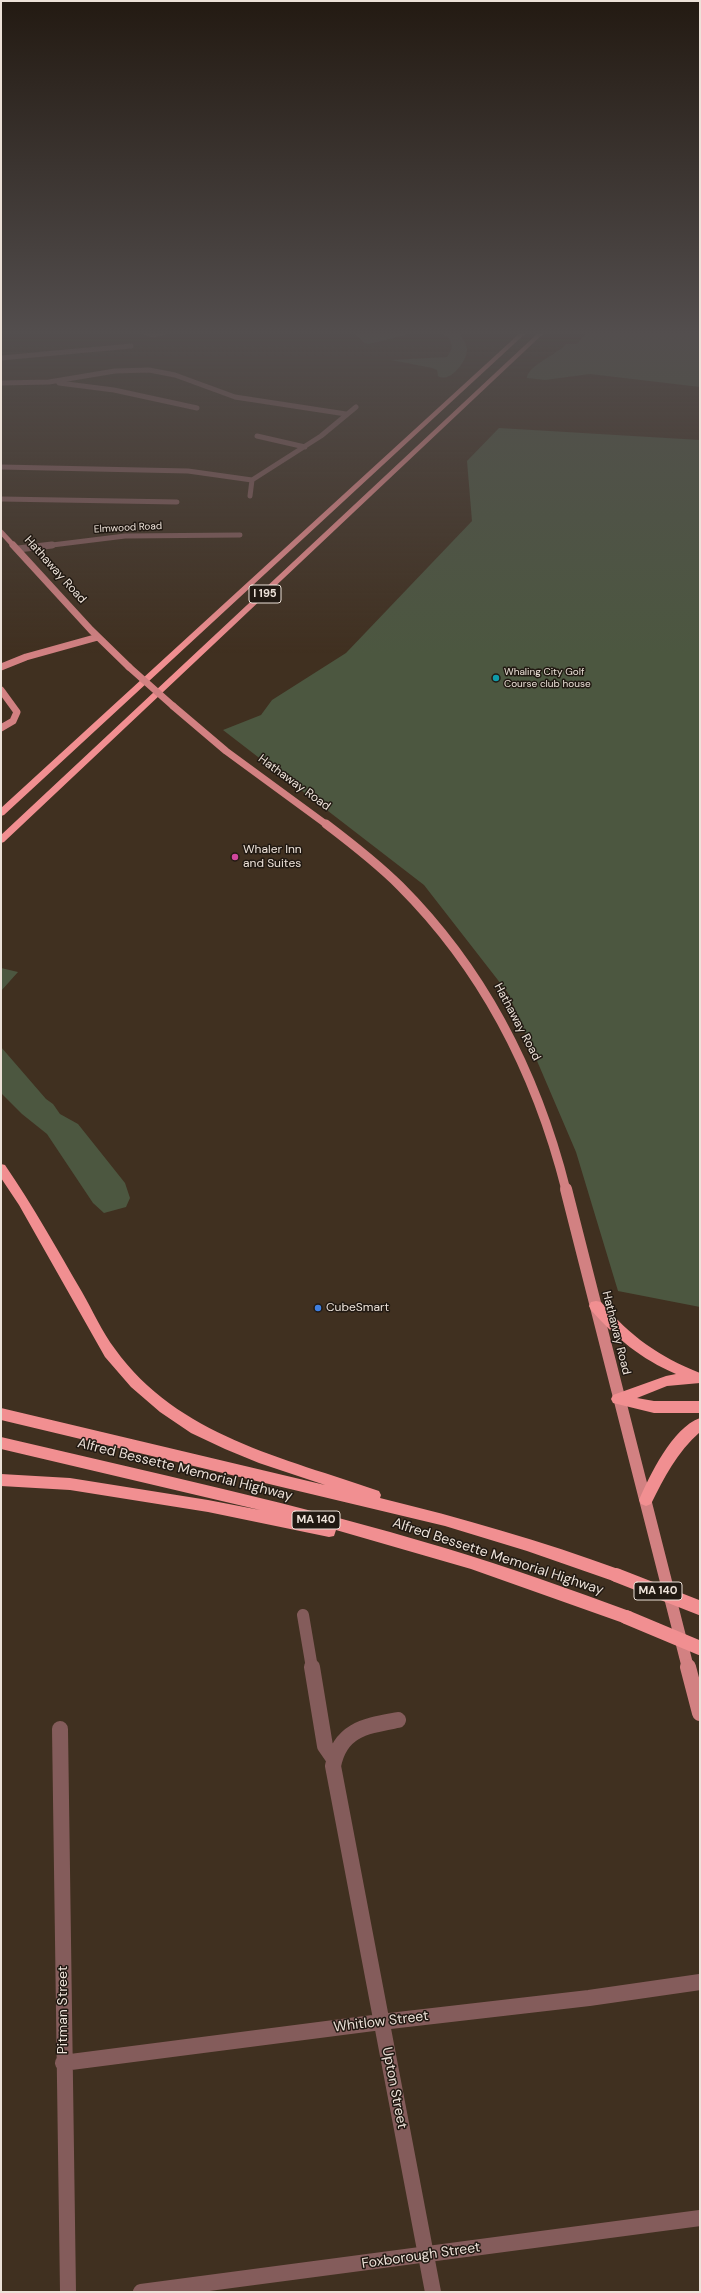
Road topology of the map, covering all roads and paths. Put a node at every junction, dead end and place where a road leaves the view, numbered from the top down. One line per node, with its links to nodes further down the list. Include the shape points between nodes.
1 (270, 439): 5 (street)
2 (318, 439): 5 (street)
3 (408, 439): 18 (highway, I 195)
4 (430, 439): 19 (highway, I 195)
5 (306, 447): 7 (street)
6 (1, 467): 7 (street, via 188,470)
7 (252, 480): 8 (street)
8 (250, 496)
9 (1, 499): 10 (street)
10 (177, 502)
11 (2, 533): 13 (main road, Hathaway Road)
12 (240, 536): 13 (street, Elmwood Road, via 125,536)
13 (18, 550): 14 (main road, Hathaway Road)
14 (98, 637): 15 (main road, via 26,657); 21 (main road, Hathaway Road, bridge, via 198,730 316,816 376,864 410,896 469,968 518,1050 541,1106 557,1155)
15 (1, 667)
16 (1, 690): 17 (main road, via 17,712 13,721)
17 (1, 728)
18 (1, 813)
19 (1, 840)
20 (1, 1168): 30 (highway, via 35,1221 110,1353 152,1399 193,1427 243,1452)
21 (596, 1306): 22 (highway, via 620,1333 649,1356); 23 (main road, Hathaway Road)
22 (700, 1378): 23 (highway, via 666,1381)
23 (618, 1399): 24 (highway, via 654,1407); 29 (main road, Hathaway Road)
24 (700, 1407)
25 (1, 1414): 30 (highway, Alfred Bessette Memorial Highway / MA 140)
26 (700, 1424): 29 (highway, via 668,1456)
27 (1, 1443): 31 (highway, Alfred Bessette Memorial Highway / MA 140, via 208,1492)
28 (1, 1480): 31 (highway, via 77,1485)
29 (646, 1500): 35 (main road, Hathaway Road)
30 (445, 1520): 32 (highway, Alfred Bessette Memorial Highway / MA 140, bridge, via 527,1544)
31 (406, 1543): 34 (highway, Alfred Bessette Memorial Highway / MA 140, bridge, via 502,1573 626,1617)
32 (700, 1608)
33 (303, 1615): 38 (street, via 325,1746)
34 (700, 1648)
35 (700, 1712)
36 (398, 1720): 38 (street, via 367,1726 352,1732 338,1747)
37 (60, 1729): 41 (street, Pitman Street)
38 (334, 1759): 40 (street, Upton Street, via 333,1766)
39 (700, 1982): 40 (street, Whitlow Street, via 589,1998)
40 (381, 2022): 41 (street, Whitlow Street); 43 (street, Upton Street)
41 (63, 2063): 44 (street, Pitman Street)
42 (700, 2218): 43 (street, Foxborough Street)
43 (427, 2254): 45 (street, Foxborough Street, via 283,2276); 46 (street, Upton Street)
44 (68, 2292)
45 (141, 2292)
46 (433, 2292)

